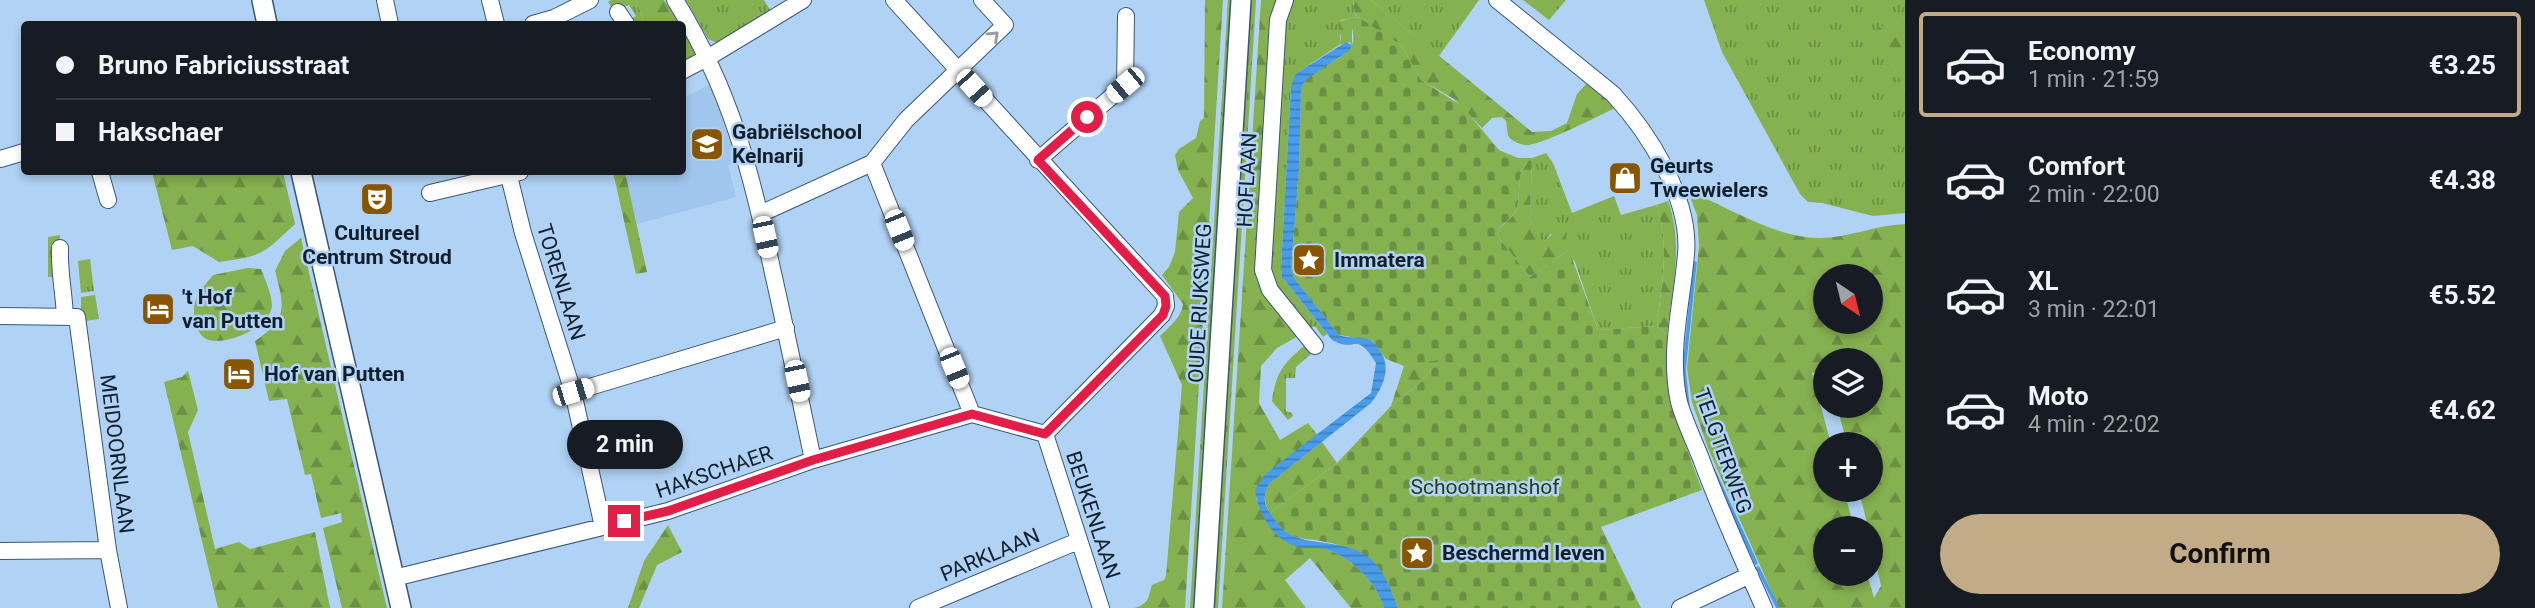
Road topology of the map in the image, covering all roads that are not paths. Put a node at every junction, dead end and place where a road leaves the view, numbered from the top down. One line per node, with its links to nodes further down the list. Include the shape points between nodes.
1 (261, 0): 13 (main road)
2 (385, 0): 14 (street)
3 (490, 0): 15 (street)
4 (590, 0): 16 (street)
5 (675, 0): 17 (street)
6 (803, 0): 17 (street)
7 (894, 0): 19 (street)
8 (982, 0): 19 (street, one-way to 8, via 1005,25)
9 (1241, 0): 50 (main road, OUDE RIJKSWEG)
10 (1286, 0): 35 (street, HOFLAAN, via 1278,20 1262,270 1270,290)
11 (1497, 0): 44 (street, TELGTERWEG, via 1613,94 1644,134 1680,202 1687,251 1675,341 1680,404)
12 (1126, 16): 22 (street, via 1125,85)
13 (266, 21)
14 (389, 21)
15 (495, 21)
16 (544, 21)
17 (709, 57): 18 (street); 30 (street, via 743,146)
18 (686, 69)
19 (958, 70): 22 (street); 23 (street, via 906,120)
20 (21, 153): 21 (street)
21 (0, 159)
22 (1038, 160): 38 (street, via 1165,296 1166,306 1163,315)
23 (872, 163): 30 (street); 37 (street)
24 (101, 175): 29 (street)
25 (302, 175): 45 (main road)
26 (500, 175): 28 (street)
27 (513, 175): 36 (street, TORENLAAN, via 523,233)
28 (430, 192)
29 (108, 200)
30 (760, 214): 34 (street)
31 (60, 248): 33 (street, MEIDOORNLAAN)
32 (0, 316): 33 (street)
33 (65, 317): 42 (street, MEIDOORNLAAN, via 77,317)
34 (786, 328): 36 (street); 39 (street)
35 (1315, 346)
36 (573, 392): 40 (street, TORENLAAN)
37 (972, 414): 38 (street); 39 (street, HAKSCHAER)
38 (1045, 434): 41 (street, BEUKENLAAN)
39 (813, 460): 40 (street, HAKSCHAER, via 668,511)
40 (603, 527): 45 (street, HAKSCHAER)
41 (1078, 541): 46 (street, PARKLAAN); 49 (street, BEUKENLAAN)
42 (108, 550): 43 (street); 47 (street, MEIDOORNLAAN)
43 (0, 551)
44 (1749, 575): 51 (street); 52 (street, TELGTERWEG)
45 (394, 578): 48 (main road)
46 (929, 606)
47 (119, 608)
48 (401, 608)
49 (1101, 608)
50 (1204, 608)
51 (1680, 608)
52 (1764, 608)

